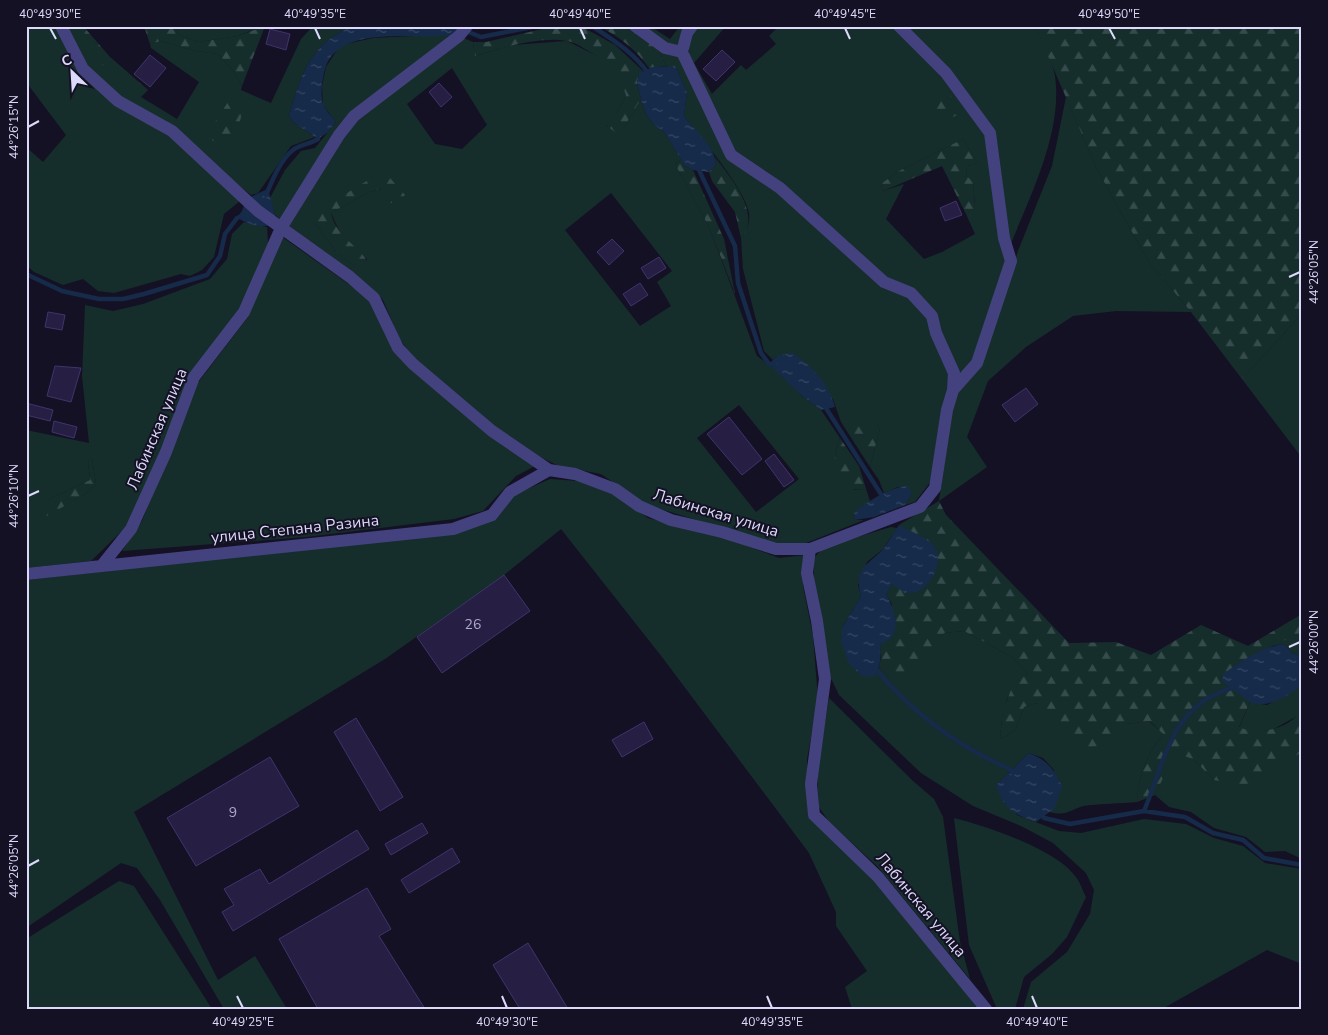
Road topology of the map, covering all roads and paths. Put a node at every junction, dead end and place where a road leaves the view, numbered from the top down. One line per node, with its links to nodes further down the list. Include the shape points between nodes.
1 (61, 26): 7 (street, Лабинская улица, via 83,69 118,101 172,131 258,211)
2 (467, 26): 7 (street, Лабинская улица, via 459,36 354,116)
3 (635, 26): 6 (street, via 665,48)
4 (692, 26): 6 (street)
5 (899, 26): 8 (street, via 946,73 990,133 1004,238 1011,261 977,363)
6 (682, 52): 8 (street, via 731,155 780,188 884,282 911,293 932,316 954,373)
7 (281, 228): 9 (street, Лабинская улица, via 374,298 398,348 413,364 492,432); 11 (street, Лабинская улица, via 244,312 194,377 166,452 131,529)
8 (953, 390): 10 (street, via 946,410 936,488 920,508)
9 (549, 470): 10 (street, Лабинская улица, via 575,474 615,489 639,506 671,520 776,549); 11 (street, улица Степана Разина, via 510,492 492,514 454,529)
10 (810, 549): 13 (street, Лабинская улица, via 807,573 825,679 812,784 814,816 878,877)
11 (103, 564): 12 (street, улица Степана Разина)
12 (26, 574)
13 (986, 1009)

